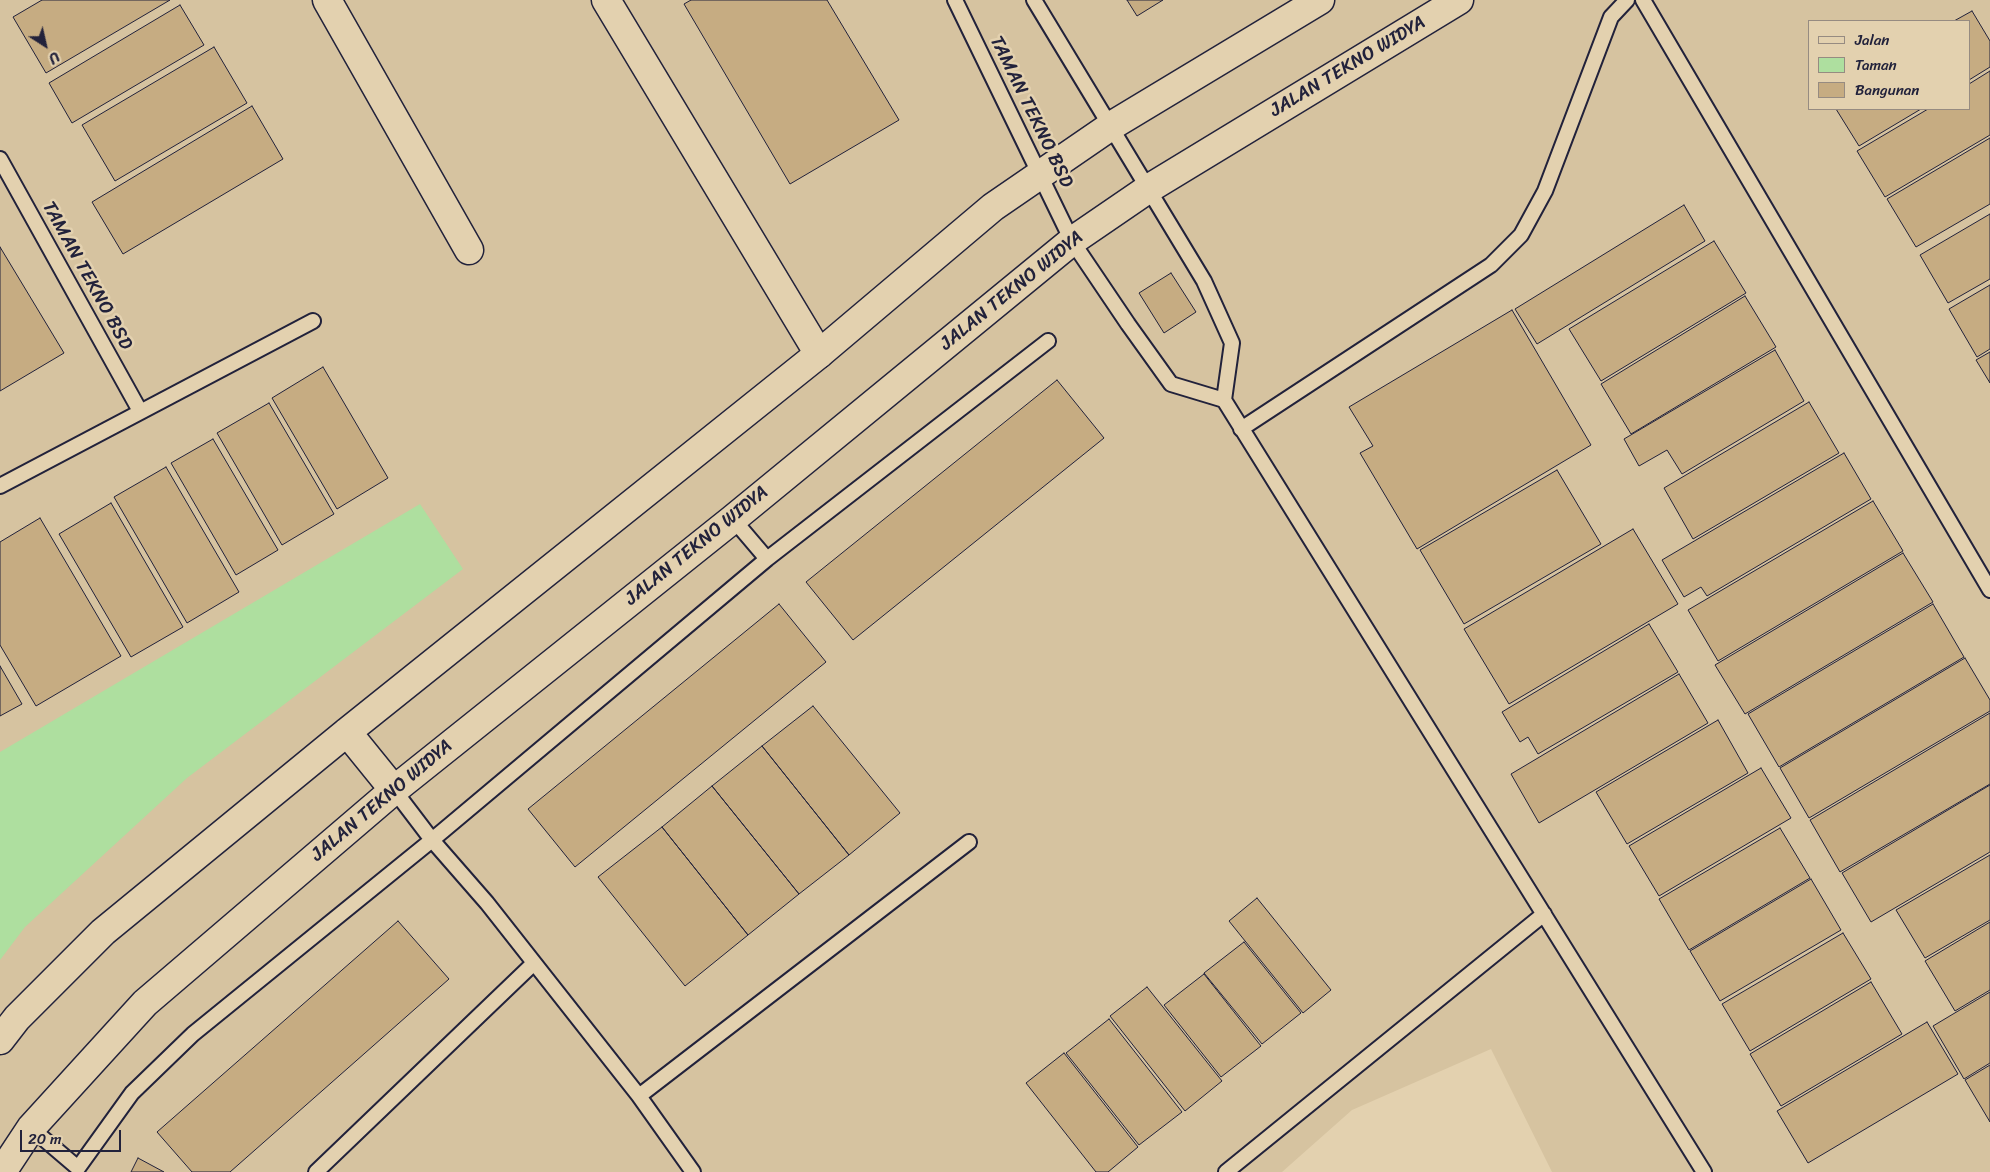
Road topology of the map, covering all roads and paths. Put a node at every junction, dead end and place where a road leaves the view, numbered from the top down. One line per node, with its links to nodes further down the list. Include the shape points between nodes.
1 (327, 0): 14 (main road)
2 (606, 0): 17 (main road)
3 (955, 0): 11 (lane, TAMAN TEKNO BSD)
4 (1034, 0): 9 (lane)
5 (1320, 0): 9 (main road)
6 (1459, 0): 12 (main road, JALAN TEKNO WIDYA)
7 (1627, 0): 20 (lane, via 1612,18 1545,191 1521,235 1491,265)
8 (1643, 0): 24 (lane)
9 (1111, 126): 11 (main road); 12 (lane)
10 (0, 159): 19 (lane, TAMAN TEKNO BSD)
11 (1040, 174): 13 (lane, TAMAN TEKNO BSD); 17 (main road, via 993,207)
12 (1148, 189): 13 (main road, JALAN TEKNO WIDYA); 18 (lane, via 1204,281 1232,343)
13 (1072, 241): 18 (lane, TAMAN TEKNO BSD, via 1170,384); 22 (main road, JALAN TEKNO WIDYA)
14 (469, 250)
15 (313, 321): 19 (lane)
16 (1048, 340): 23 (lane)
17 (818, 354): 25 (main road)
18 (1224, 400): 20 (lane)
19 (140, 412): 21 (lane)
20 (1241, 429): 29 (lane)
21 (0, 486)
22 (733, 519): 23 (lane); 26 (main road, JALAN TEKNO WIDYA)
23 (767, 559): 27 (lane)
24 (1990, 590)
25 (347, 732): 26 (main road); 31 (main road, via 103,932 17,1018)
26 (394, 790): 27 (lane); 33 (main road, JALAN TEKNO WIDYA, via 145,1003)
27 (432, 840): 30 (lane); 34 (lane, via 193,1034 132,1093)
28 (969, 842): 32 (lane)
29 (1544, 914): 38 (lane); 39 (lane)
30 (534, 963): 32 (lane); 36 (lane)
31 (0, 1040)
32 (639, 1096): 37 (lane)
33 (31, 1128): 34 (lane); 35 (main road, JALAN TEKNO WIDYA)
34 (77, 1170)
35 (2, 1172)
36 (316, 1172)
37 (693, 1172)
38 (1226, 1172)
39 (1704, 1172)

